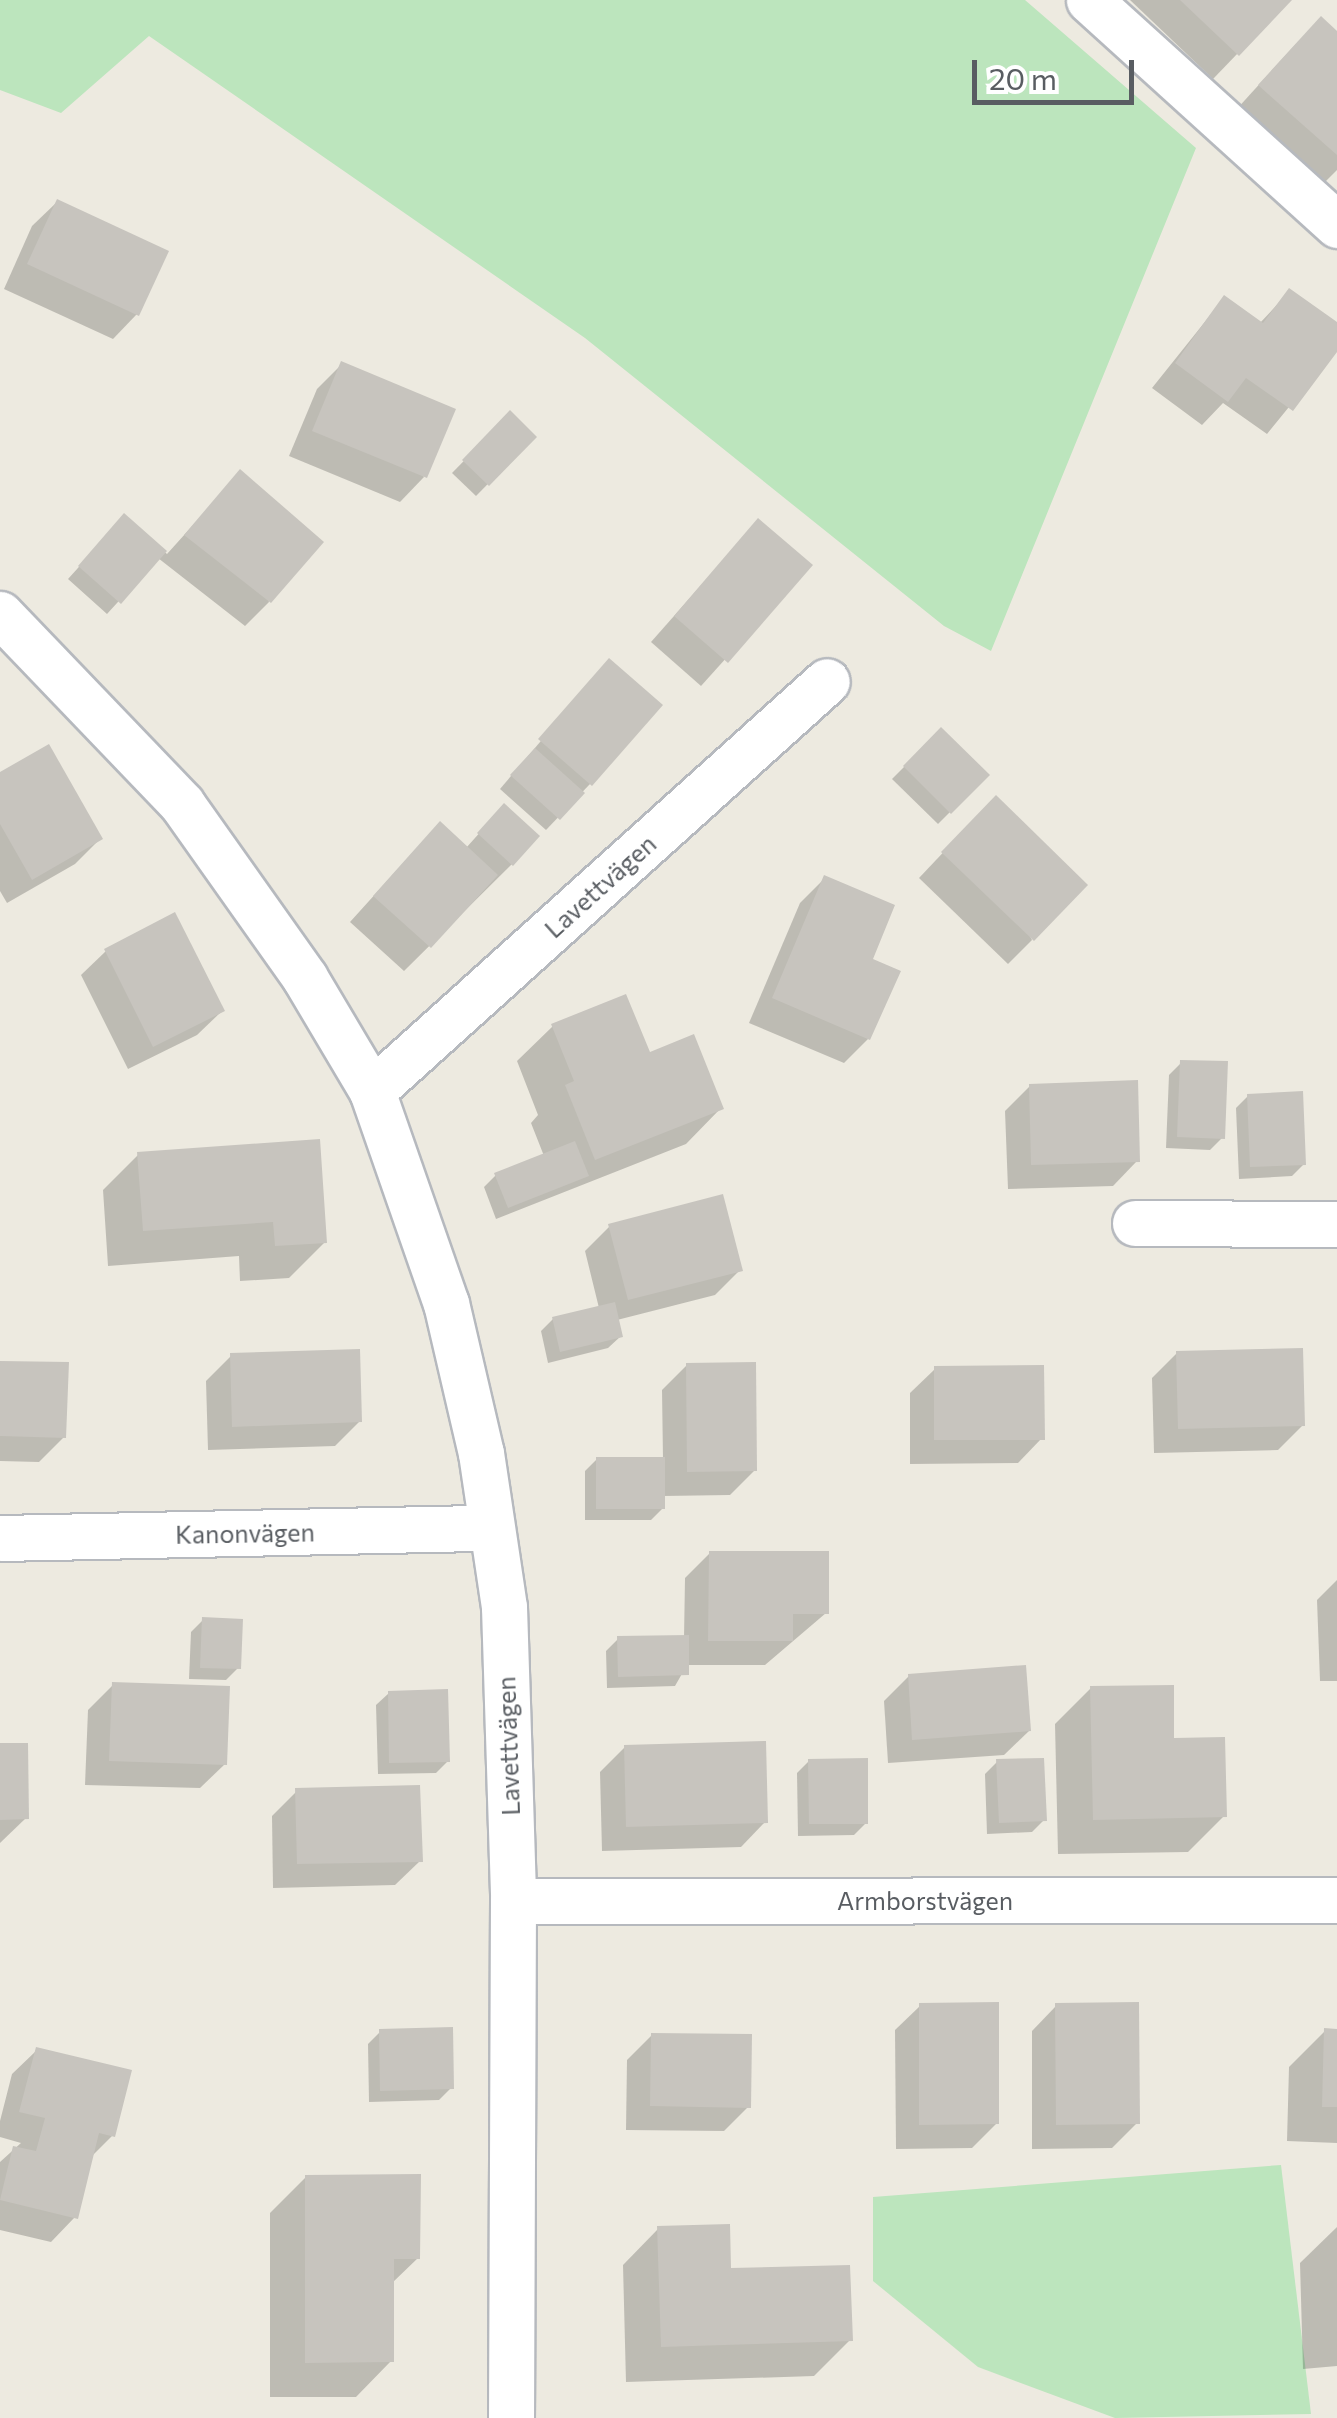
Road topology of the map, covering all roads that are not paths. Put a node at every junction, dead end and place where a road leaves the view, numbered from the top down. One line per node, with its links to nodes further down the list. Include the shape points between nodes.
1 (1089, 0): 2 (street)
2 (1337, 225)
3 (0, 614): 5 (street, Lavettvägen, via 182,804 306,978)
4 (827, 681): 5 (street, Lavettvägen)
5 (372, 1092): 8 (street, Lavettvägen, via 446,1303 481,1453)
6 (1135, 1223): 7 (street)
7 (1337, 1224)
8 (490, 1528): 9 (street, Kanonvägen); 11 (street, Lavettvägen, via 504,1607)
9 (0, 1538)
10 (1337, 1900): 11 (street, Armborstvägen)
11 (513, 1901): 12 (street, Lavettvägen)
12 (511, 2418)

